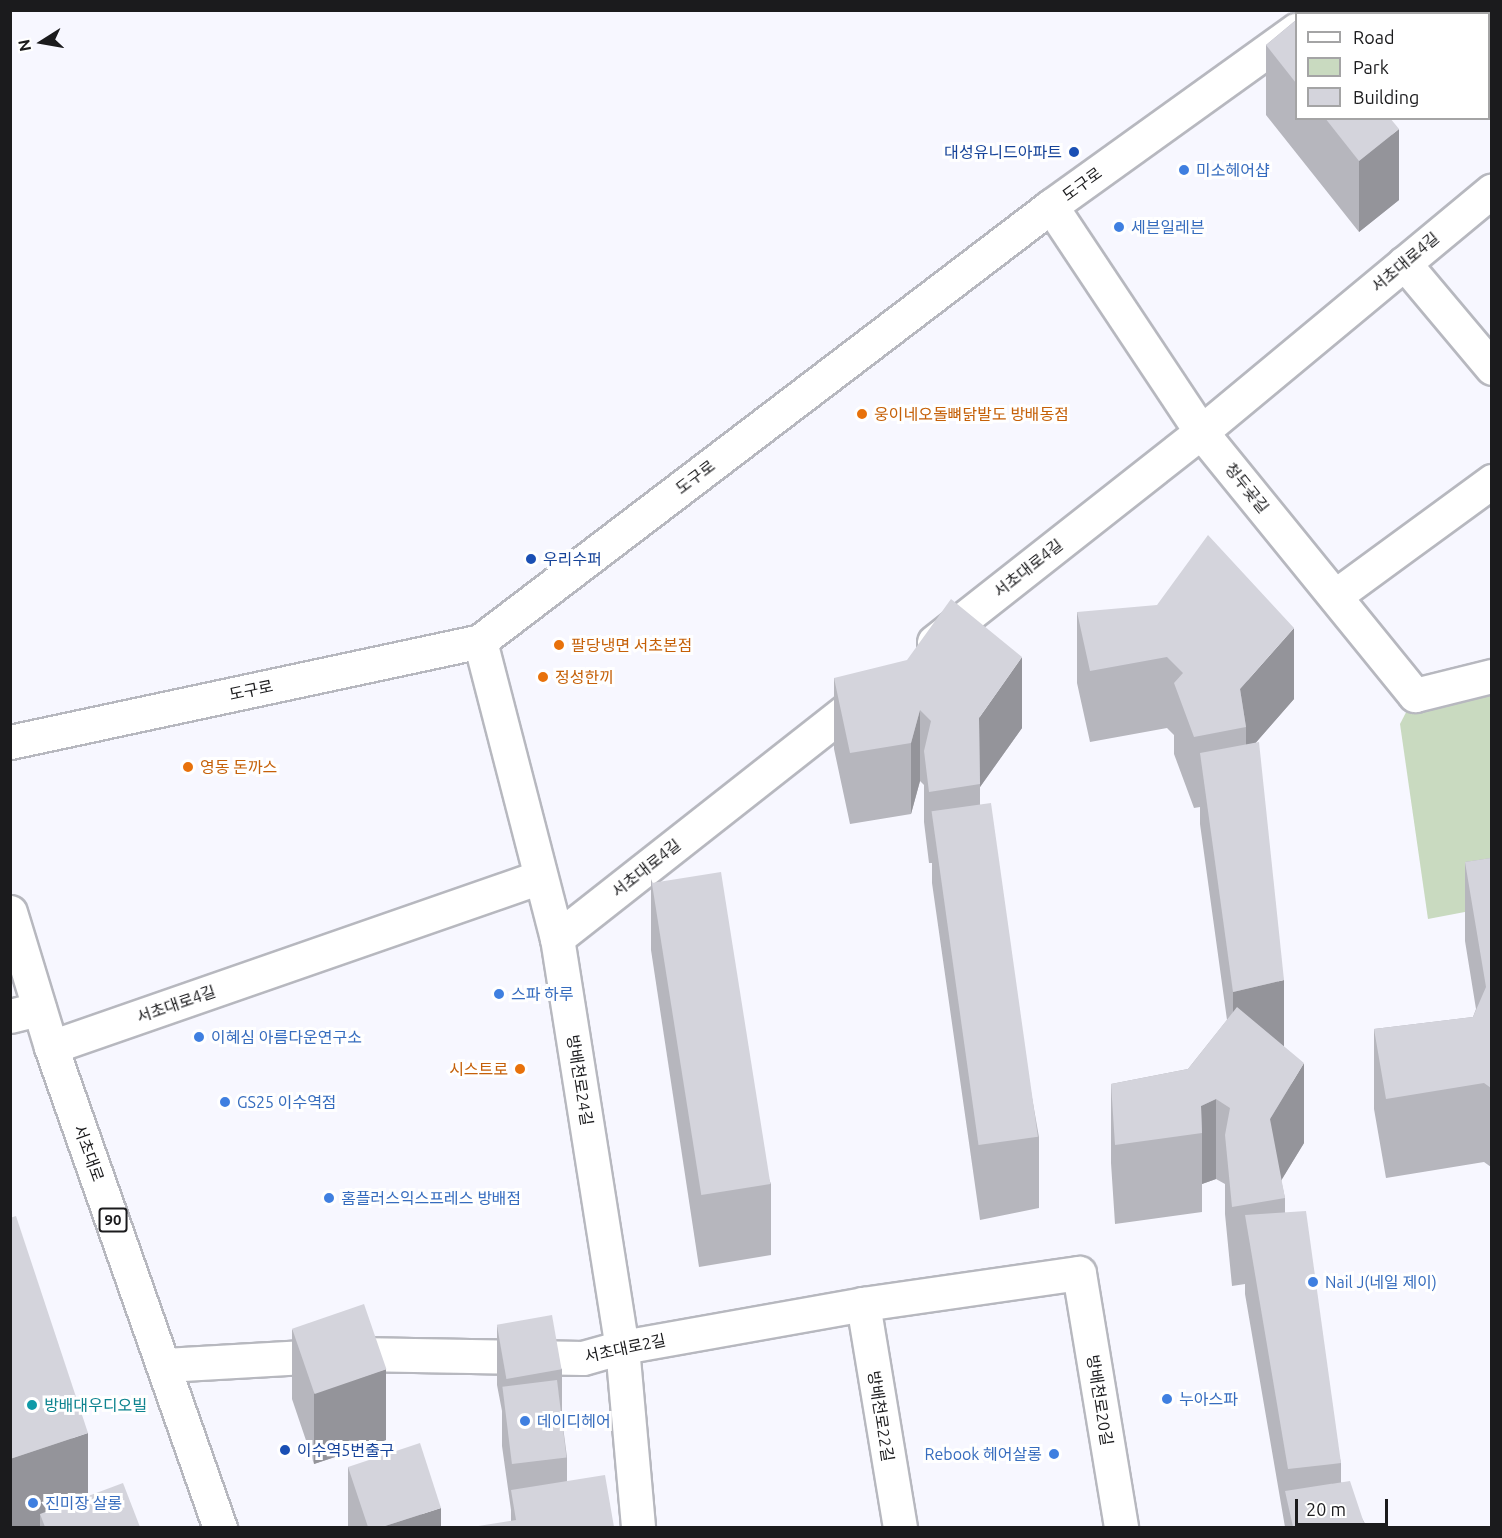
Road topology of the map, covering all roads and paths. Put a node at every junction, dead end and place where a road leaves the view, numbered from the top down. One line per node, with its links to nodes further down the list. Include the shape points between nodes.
1 (1295, 31): 3 (street, 도구로)
2 (1491, 190): 4 (street, 서초대로4길)
3 (1051, 206): 6 (street, 청두곶길); 9 (street, 도구로)
4 (1404, 263): 5 (street); 6 (street, 서초대로4길)
5 (1491, 368)
6 (1201, 432): 8 (street, 청두곶길); 14 (street, 서초대로4길)
7 (1491, 481): 8 (street)
8 (1335, 596): 10 (street, 청두곶길, via 1415,695)
9 (480, 641): 11 (street, 도구로); 12 (street, 방배천로24길)
10 (1491, 676)
11 (10, 741)
12 (540, 877): 14 (street, 방배천로24길); 16 (street, 서초대로4길)
13 (10, 912): 15 (street, 서초대로 / 90)
14 (557, 938): 19 (street, 방배천로24길)
15 (25, 1013): 16 (street, 서초대로 / 90)
16 (51, 1047): 20 (street, 서초대로 / 90)
17 (1079, 1273): 18 (street, 서초대로2길); 24 (street, 방배천로20길)
18 (863, 1304): 19 (street, 서초대로2길); 23 (street, 방배천로22길)
19 (622, 1347): 20 (street, 서초대로2길, via 584,1358 357,1354); 22 (street, 방배천로24길)
20 (165, 1365): 21 (street, 서초대로 / 90)
21 (220, 1527)
22 (638, 1527)
23 (900, 1527)
24 (1121, 1527)

